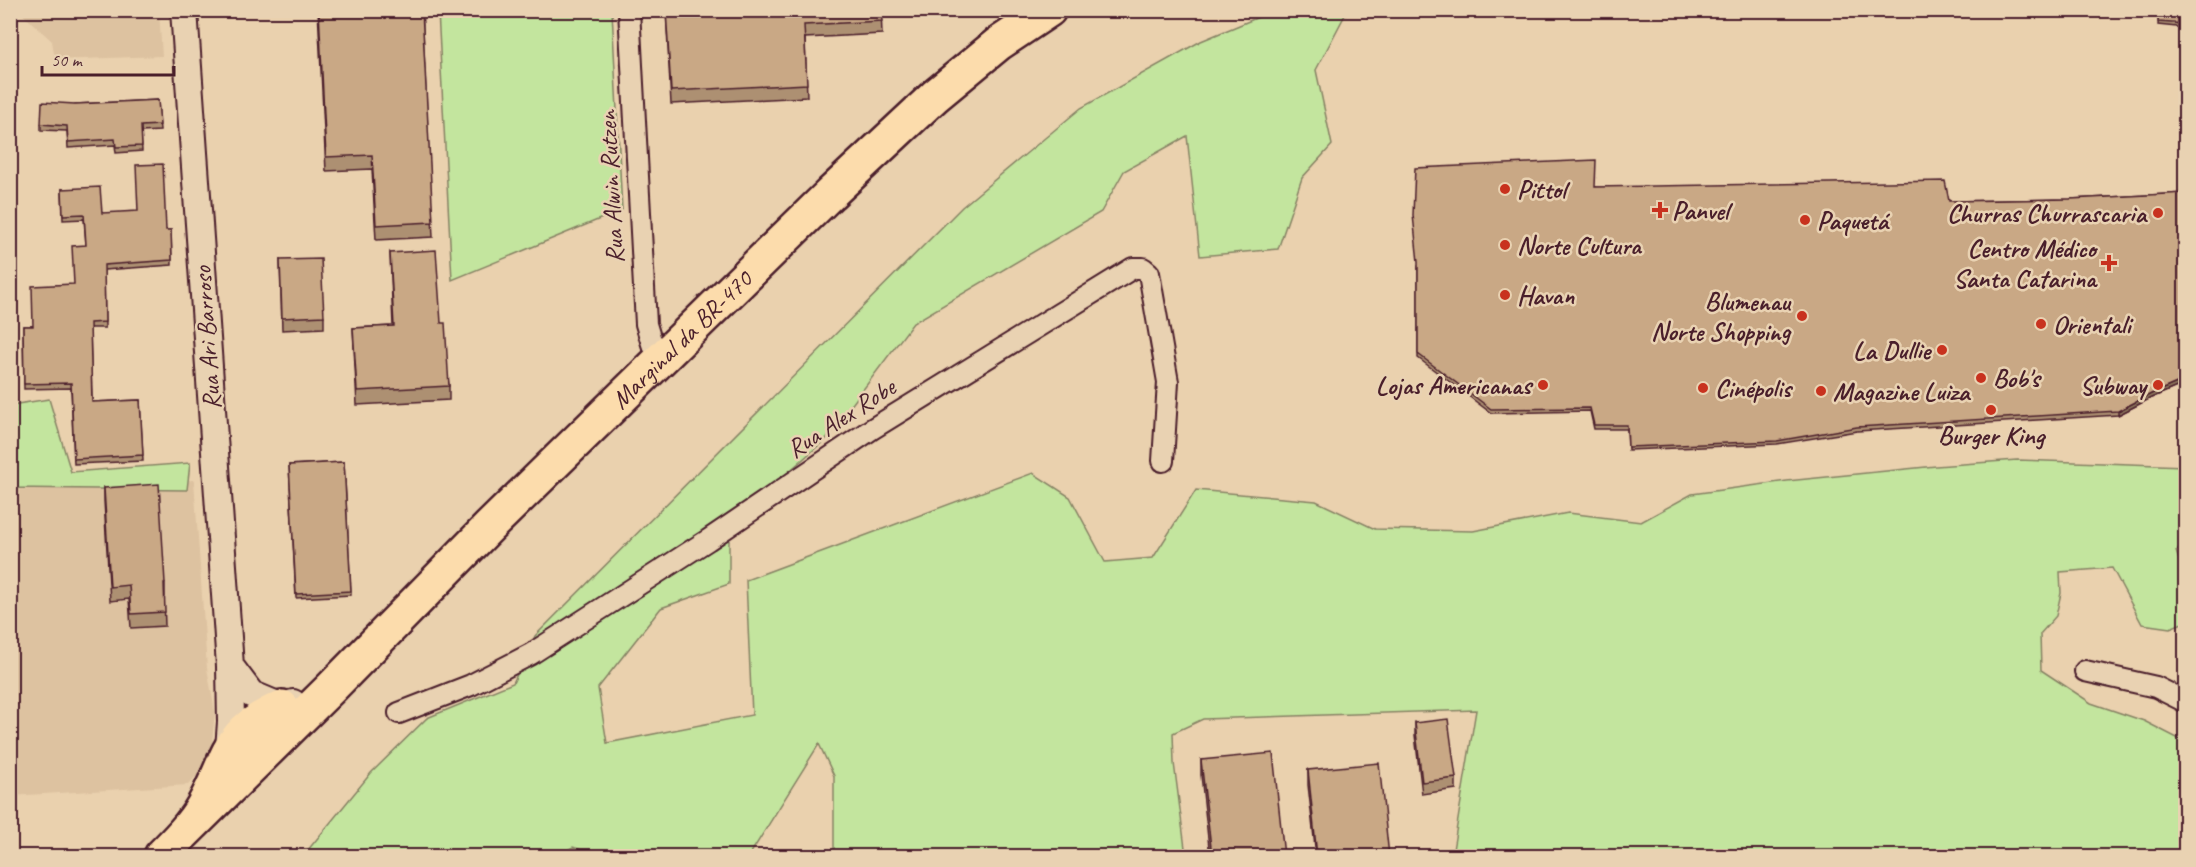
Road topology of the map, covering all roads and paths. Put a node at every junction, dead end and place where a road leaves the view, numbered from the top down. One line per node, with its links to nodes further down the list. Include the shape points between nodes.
1 (184, 10): 6 (street, Rua Ari Barroso)
2 (629, 10): 4 (street, Rua Alwin Rutzen, via 646,324 652,344)
3 (1049, 10): 4 (highway, Marginal da BR-470, via 998,44 935,96)
4 (662, 357): 8 (highway, Marginal da BR-470)
5 (1163, 461): 11 (street, Rua Alex Robe, via 1168,382 1149,273 1133,268 872,429 531,654 471,685)
6 (230, 666): 10 (street, via 251,694); 12 (street, Rua Ari Barroso)
7 (2085, 671): 9 (street, via 2156,687)
8 (331, 688): 10 (street, Marginal da BR-470); 13 (highway, Marginal da BR-470)
9 (2186, 702)
10 (282, 707): 12 (highway, via 241,732)
11 (399, 713)
12 (229, 749): 13 (highway, via 202,807)
13 (171, 846)

